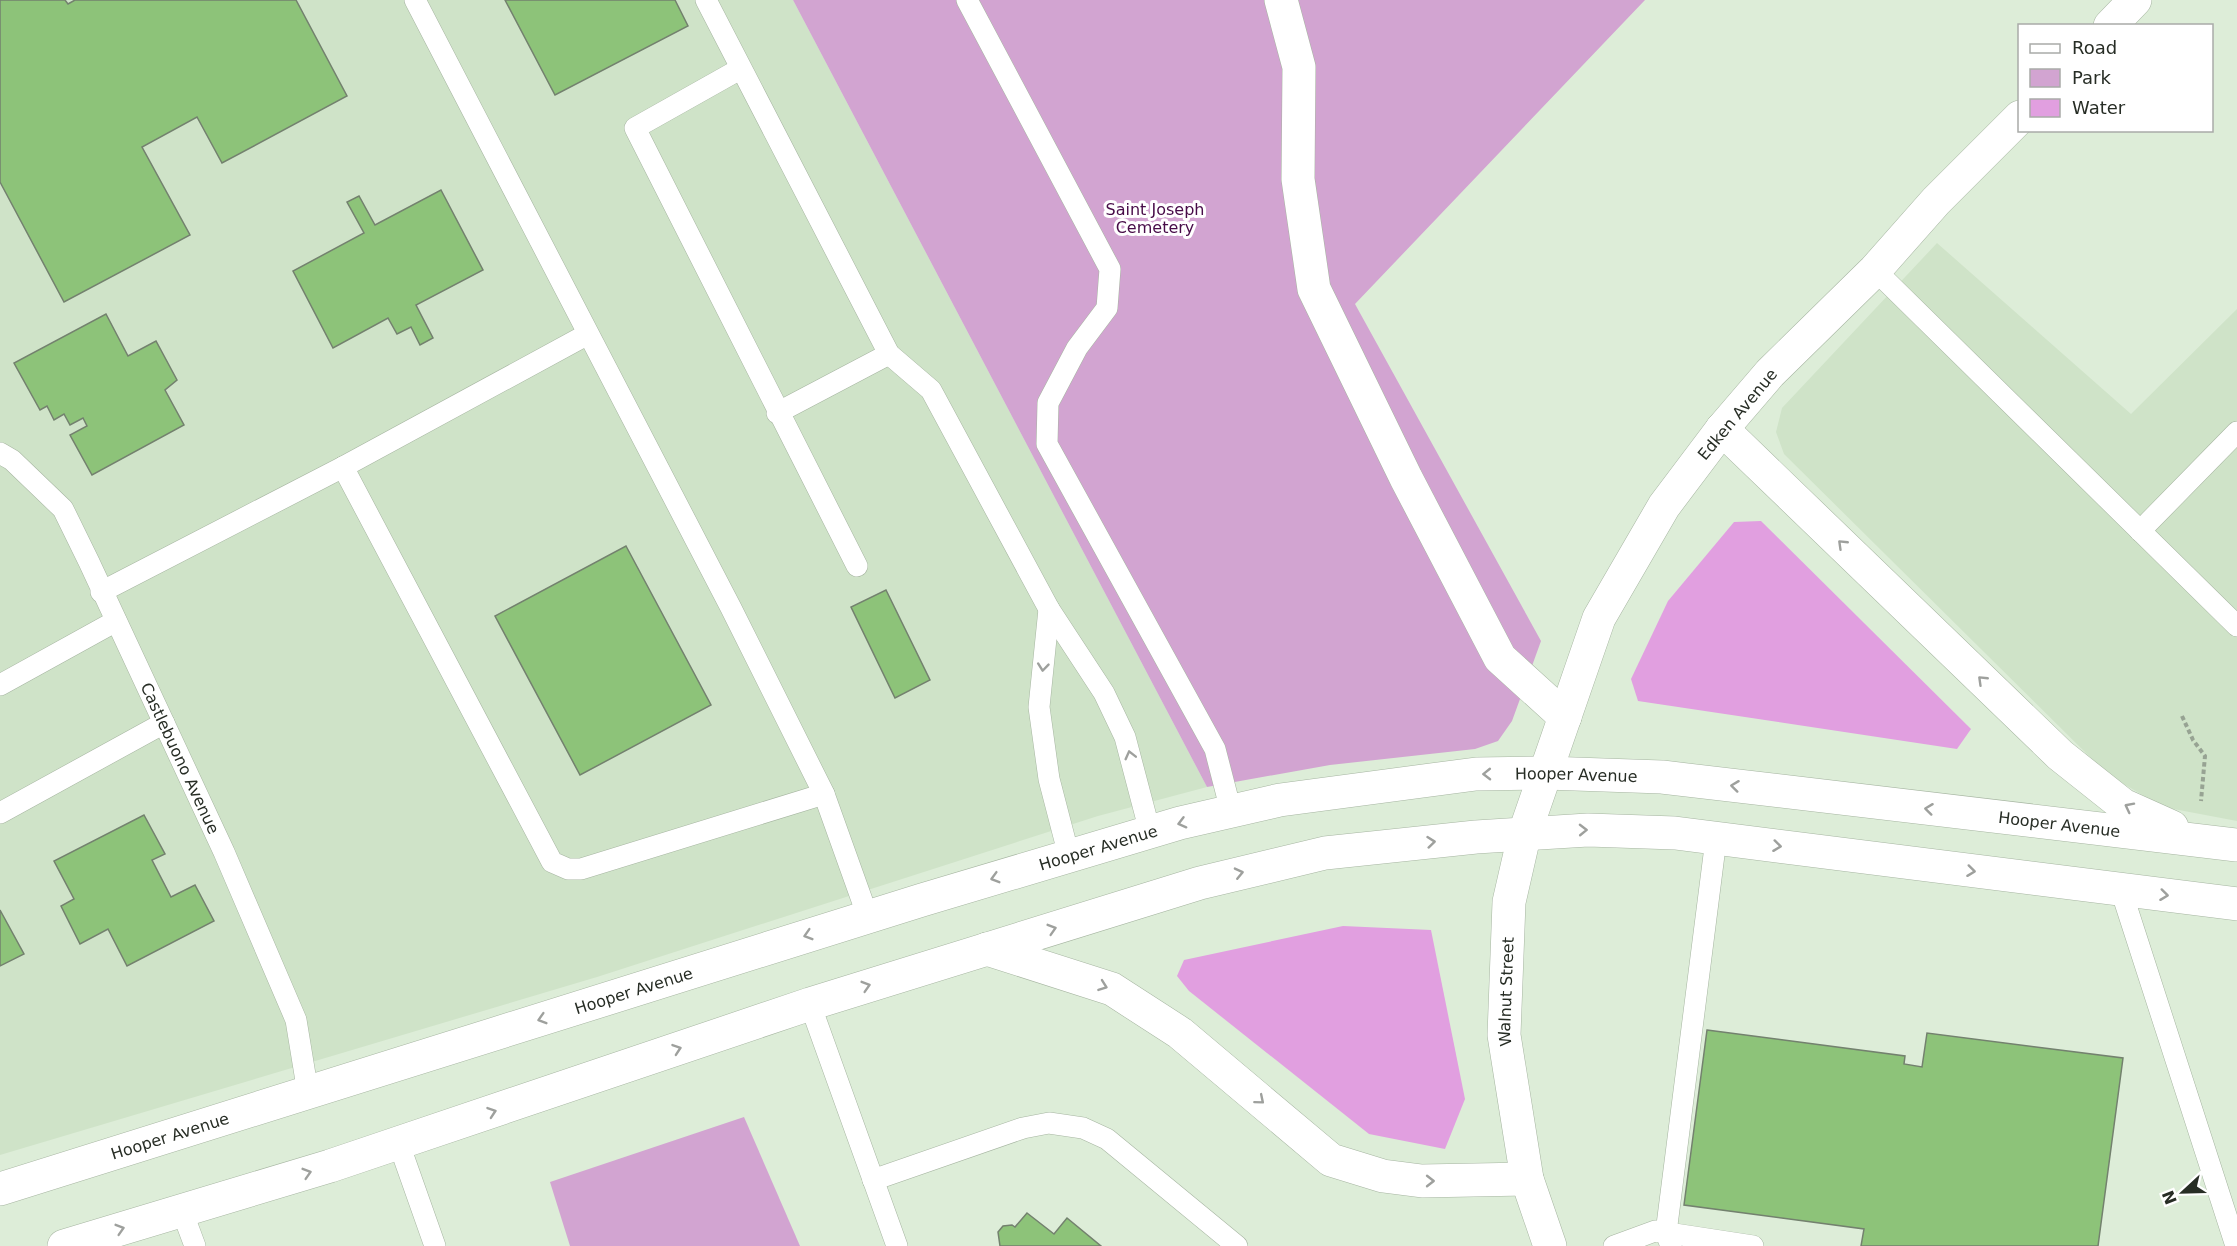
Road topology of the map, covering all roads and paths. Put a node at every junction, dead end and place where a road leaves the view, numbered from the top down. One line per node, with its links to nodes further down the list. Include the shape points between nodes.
1 (415, 0): 10 (lane)
2 (706, 0): 7 (lane)
3 (967, 0): 30 (lane, via 1110,269 1107,308 1077,348 1048,403 1047,444 1215,749)
4 (1281, 0): 25 (main road, via 1299,67 1298,179 1314,289 1500,658)
5 (2135, 0): 6 (main road)
6 (2112, 24)
7 (740, 69): 11 (lane); 12 (lane, via 634,128)
8 (2018, 118): 9 (main road, Edken Avenue)
9 (1875, 270): 13 (main road, Edken Avenue, via 1770,373); 17 (lane)
10 (588, 334): 16 (lane); 28 (lane)
11 (889, 354): 12 (lane); 20 (lane, via 931,390)
12 (777, 413): 18 (lane)
13 (1722, 429): 25 (main road, Edken Avenue, via 1664,506 1599,618); 35 (main road, one-way to 13, via 2123,805 2060,755)
14 (2237, 432): 17 (lane)
15 (0, 453): 19 (lane, Castlebuono Avenue, via 63,509)
16 (343, 467): 19 (lane); 28 (lane, via 552,861 568,869 581,869)
17 (2140, 531): 22 (lane)
18 (856, 566)
19 (101, 592): 21 (lane, Castlebuono Avenue)
20 (1049, 609): 32 (lane, one-way to 20, via 1125,737 1104,693); 37 (lane, one-way to 37, via 1039,707 1049,778)
21 (116, 621): 23 (lane); 26 (lane, Castlebuono Avenue)
22 (2237, 626)
23 (0, 685)
24 (2182, 716): 29 (path, via 2205,756)
25 (1566, 717): 27 (main road, Edken Avenue)
26 (164, 723): 31 (lane); 43 (lane, Castlebuono Avenue, via 296,1020)
27 (1546, 773): 30 (main road, Hooper Avenue, one-way to 30, via 1476,774 1280,800); 33 (main road, Walnut Street); 35 (main road, Hooper Avenue, one-way to 27, via 1662,777)
28 (824, 794): 40 (lane)
29 (2201, 801)
30 (1231, 811): 32 (main road, Hooper Avenue, one-way to 32)
31 (0, 813)
32 (1150, 832): 37 (main road, Hooper Avenue)
33 (1525, 832): 34 (main road, one-way to 34, via 1588,830); 41 (main road, one-way to 33, via 1200,883 1324,853); 45 (main road, Walnut Street, via 1509,902 1504,1035)
34 (1716, 838): 38 (main road, one-way to 38); 49 (lane)
35 (2201, 840): 36 (main road, Hooper Avenue)
36 (2237, 845)
37 (1069, 856): 40 (main road, Hooper Avenue, one-way to 40)
38 (2121, 890): 39 (main road, one-way to 39); 58 (lane)
39 (2237, 904)
40 (868, 917): 43 (main road, Hooper Avenue, one-way to 43)
41 (987, 949): 42 (main road, one-way to 41); 45 (main road, one-way to 45, via 1112,989 1180,1033 1331,1160 1383,1176 1422,1181)
42 (810, 1004): 44 (main road, one-way to 42); 46 (lane)
43 (308, 1093): 47 (main road, Hooper Avenue)
44 (399, 1144): 48 (main road, one-way to 44); 52 (lane)
45 (1527, 1179): 55 (main road, Walnut Street)
46 (873, 1180): 53 (lane); 54 (lane, via 1023,1128 1048,1123 1083,1128 1107,1139)
47 (0, 1189)
48 (183, 1210): 50 (main road, one-way to 48); 51 (lane)
49 (1669, 1239): 56 (lane, via 1655,1231); 57 (lane)
50 (64, 1246)
51 (195, 1246)
52 (435, 1246)
53 (897, 1246)
54 (1237, 1246)
55 (1550, 1246)
56 (1614, 1246)
57 (1753, 1246)
58 (2236, 1246)

